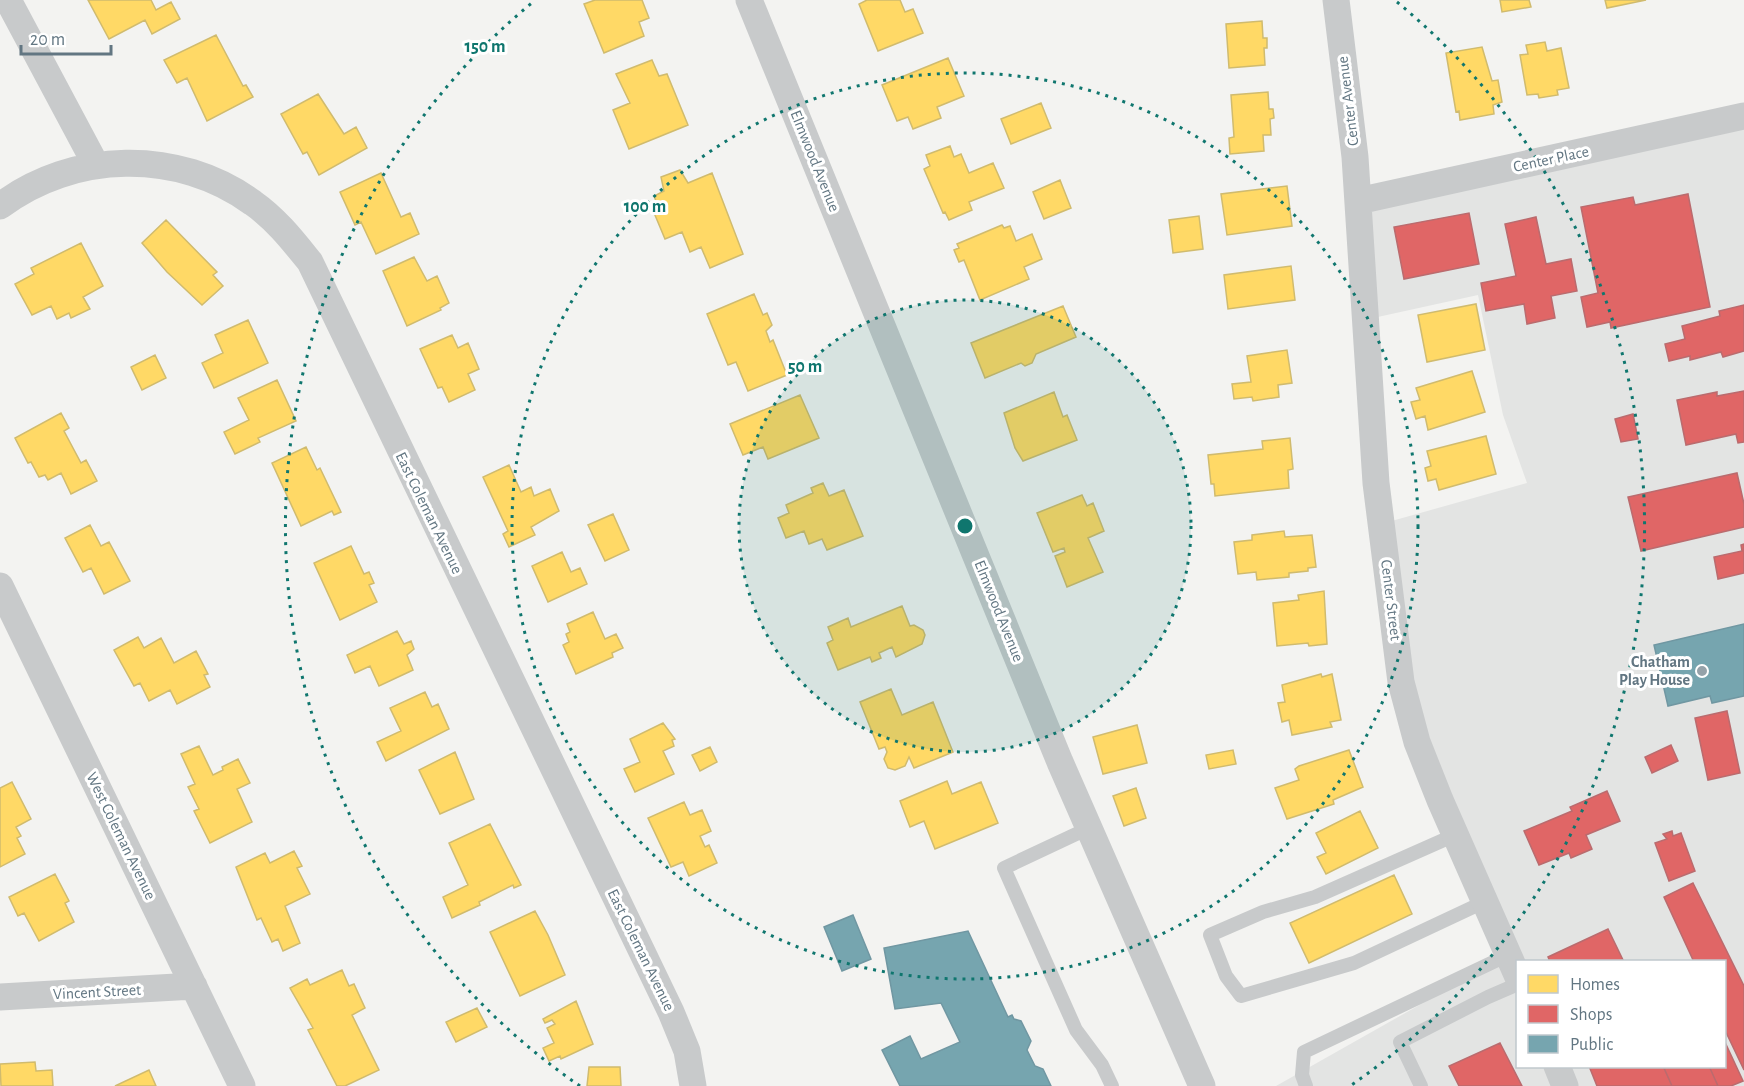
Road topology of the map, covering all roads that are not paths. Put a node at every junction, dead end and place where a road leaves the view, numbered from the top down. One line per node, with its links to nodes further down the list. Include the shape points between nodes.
1 (8, 0): 5 (street)
2 (749, 0): 9 (street, Elmwood Avenue)
3 (1336, 0): 6 (street, Center Avenue)
4 (1744, 116): 6 (street, Center Place)
5 (96, 165): 7 (street, East Coleman Avenue, via 55,174 18,192); 18 (street, East Coleman Avenue, via 137,162 178,168 217,182 253,202 284,230 310,262 672,1012 687,1051)
6 (1358, 201): 10 (street, Center Street, via 1376,483 1401,682 1417,742)
7 (0, 206)
8 (0, 586): 14 (street, West Coleman Avenue)
9 (1089, 828): 19 (lane, via 1004,868 1076,1030); 20 (street, Elmwood Avenue)
10 (1455, 835): 11 (street, Center Street); 11 (lane, via 1315,897 1263,912 1210,934 1226,976 1241,996 1354,963)
11 (1484, 902): 12 (street, Center Street)
12 (1513, 966): 21 (lane, via 1304,1052 1302,1075)
13 (1516, 985): 22 (lane, via 1400,1042)
14 (194, 986): 15 (street, Vincent Street); 17 (street, West Coleman Avenue)
15 (0, 997)
16 (1558, 1068): 23 (street)
17 (242, 1086)
18 (693, 1086)
19 (1112, 1086)
20 (1202, 1086)
21 (1306, 1086)
22 (1421, 1086)
23 (1565, 1086)

